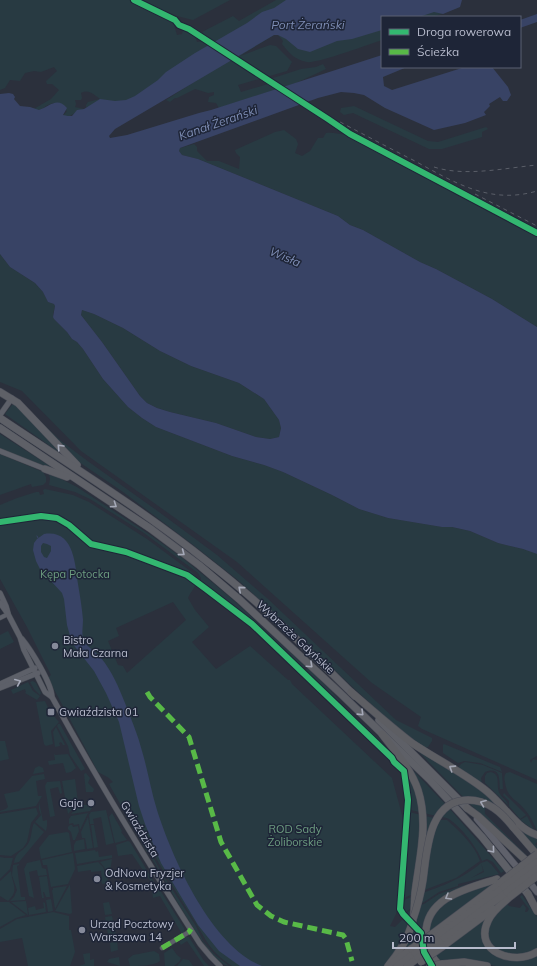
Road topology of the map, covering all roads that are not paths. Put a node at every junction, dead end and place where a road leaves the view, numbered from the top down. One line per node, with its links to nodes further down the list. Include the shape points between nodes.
1 (0, 392): 2 (highway)
2 (12, 398): 3 (street); 7 (highway, one-way to 2)
3 (0, 417): 7 (highway, Wybrzeże Gdyńskie)
4 (2, 430): 8 (highway, Wybrzeże Gdyńskie)
5 (0, 451): 6 (street)
6 (45, 469): 8 (highway)
7 (87, 476): 18 (highway, Wybrzeże Gdyńskie, one-way to 7, via 220,571)
8 (81, 483): 20 (highway, Wybrzeże Gdyńskie, one-way to 20, via 163,538 223,585)
9 (0, 593): 11 (street, Gwiaździsta)
10 (0, 603): 11 (street, Gwiaździsta)
11 (8, 614): 12 (street); 13 (street, Gwiaździsta)
12 (0, 618)
13 (20, 637): 14 (street, Gwiaździsta, via 29,647); 15 (street, Gwiaździsta)
14 (40, 668): 15 (street); 19 (street, Gwiaździsta, via 51,689)
15 (35, 671): 16 (street); 17 (street, one-way to 15); 19 (street, Gwiaździsta, via 45,692)
16 (0, 684)
17 (0, 688)
18 (351, 692): 21 (highway, Wybrzeże Gdyńskie); 22 (highway, one-way to 18, via 521,826 484,789 412,743)
19 (52, 697): 33 (street, Gwiaździsta, via 84,756)
20 (382, 734): 29 (highway, Wybrzeże Gdyńskie, one-way to 29, via 464,817); 32 (highway, bridge, via 412,776 422,810 422,841)
21 (467, 808): 25 (highway); 28 (main road, Wybrzeże Gdyńskie)
22 (537, 835)
23 (537, 855): 27 (highway, bridge, via 518,868); 32 (highway, one-way to 32, bridge, via 496,809 479,801 461,800 450,805 444,809 431,831 419,901)
24 (537, 862): 27 (highway, bridge)
25 (537, 871): 27 (highway, bridge)
26 (537, 876): 27 (highway, bridge)
27 (504, 887): 34 (highway); 34 (highway); 36 (highway, via 495,910 487,921 486,941 492,952 509,962 518,962); 38 (highway, one-way to 38, via 450,896 434,909 427,925 426,940 431,954)
28 (537, 892)
29 (528, 894): 30 (main road, Wybrzeże Gdyńskie); 31 (highway)
30 (537, 906)
31 (537, 911)
32 (412, 922): 40 (highway, via 403,945)
33 (191, 929): 35 (street); 39 (street, Gwiaździsta)
34 (437, 940): 37 (highway, bridge); 37 (highway, bridge)
35 (162, 948)
36 (536, 953)
37 (416, 958): 40 (highway); 41 (highway); 42 (highway)
38 (441, 965): 43 (highway, bridge); 44 (highway); 45 (highway, via 464,962)
39 (220, 966)
40 (388, 966)
41 (397, 966)
42 (407, 966)
43 (430, 966)
44 (466, 966)
45 (487, 966)

